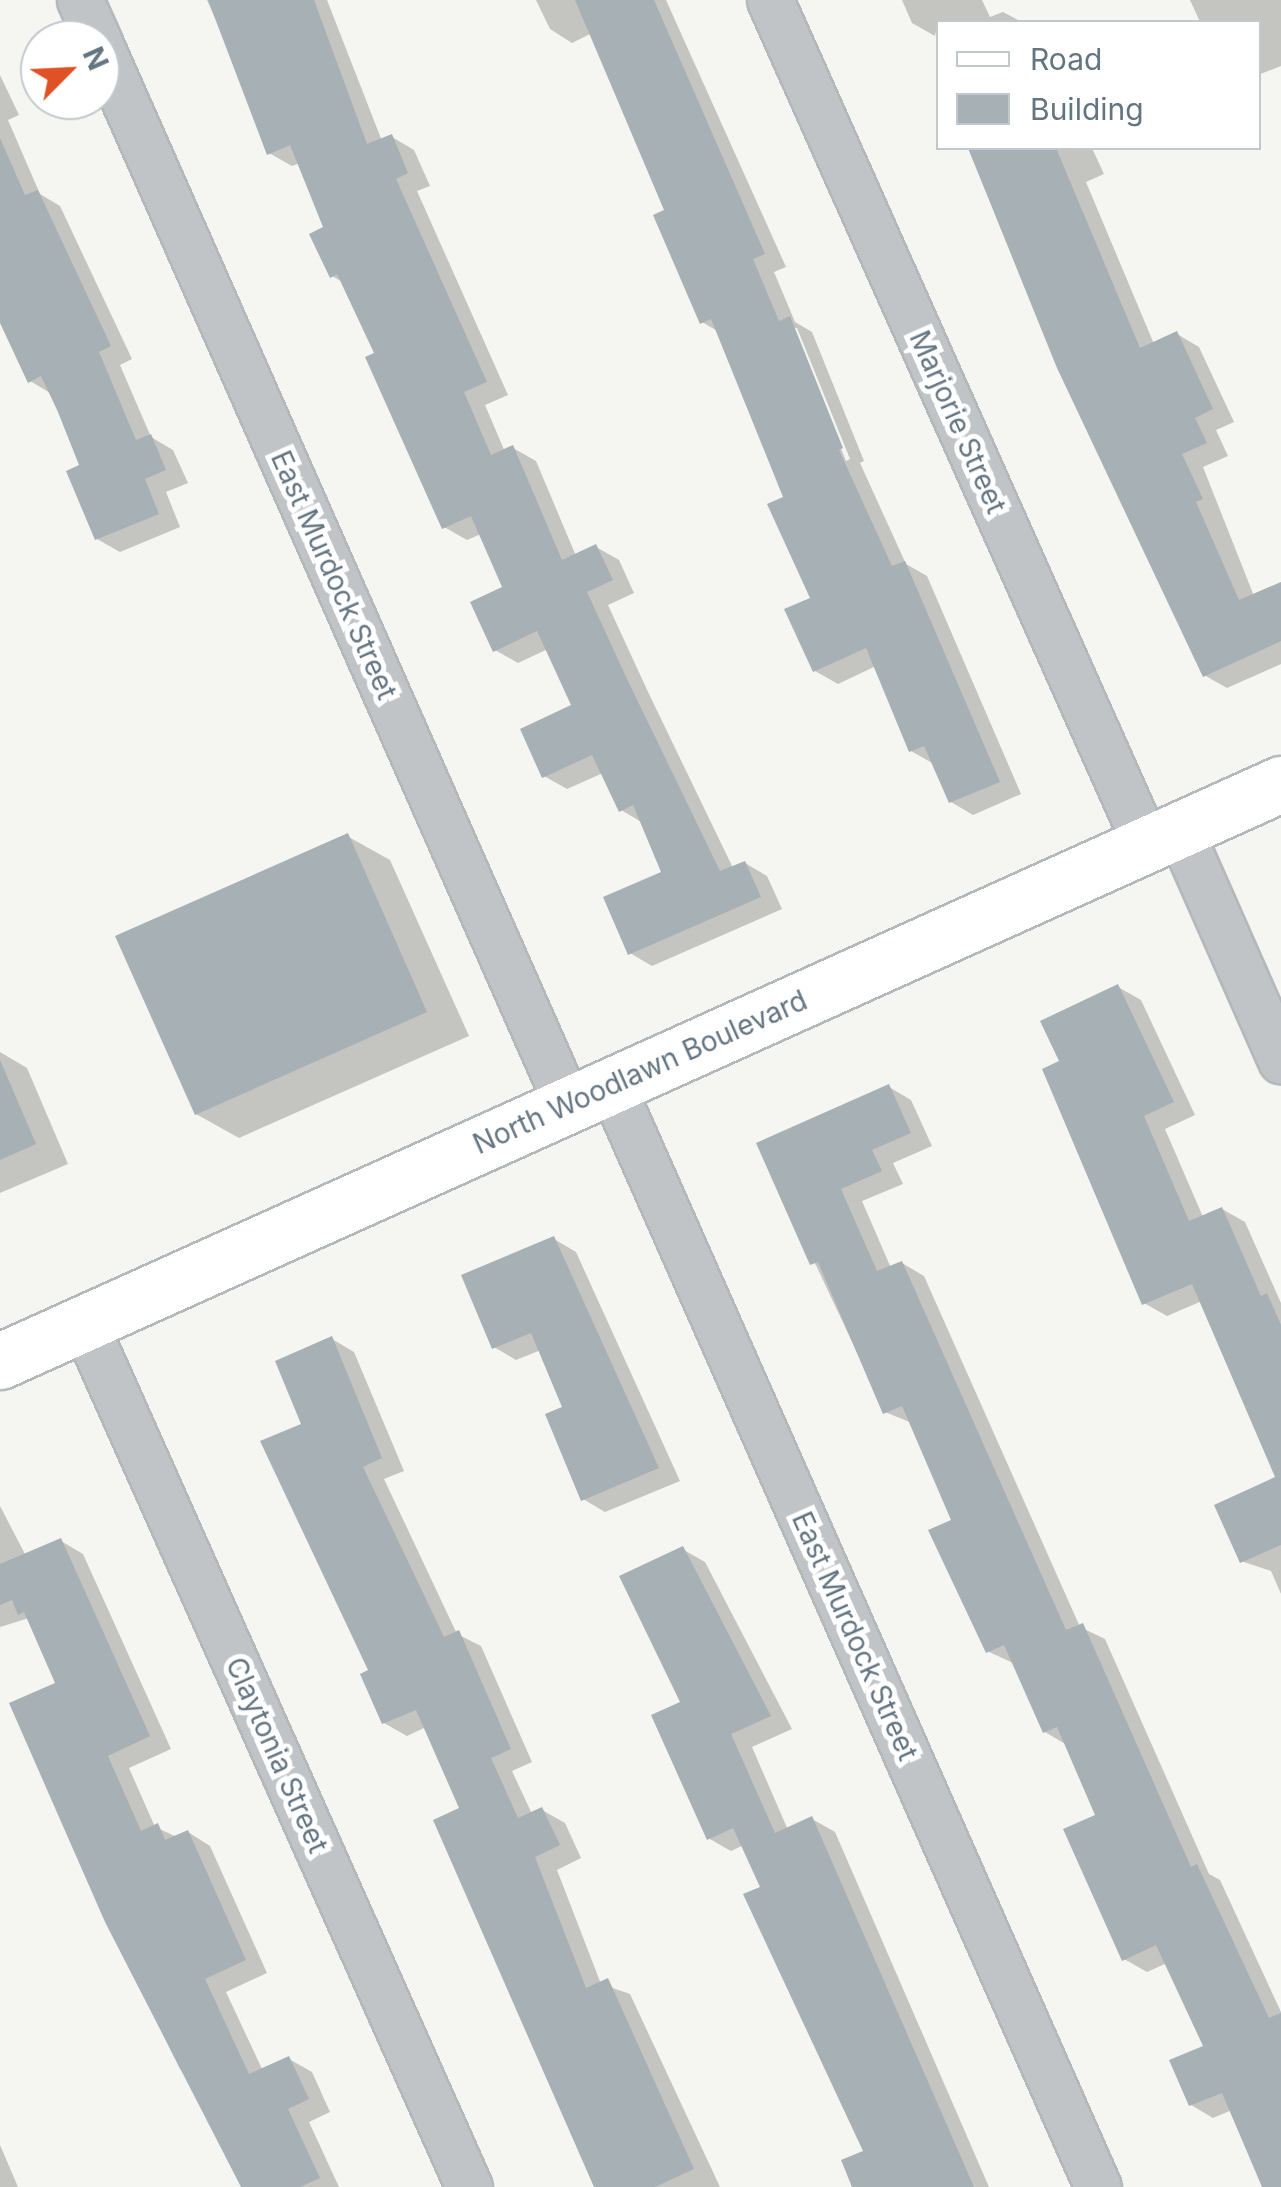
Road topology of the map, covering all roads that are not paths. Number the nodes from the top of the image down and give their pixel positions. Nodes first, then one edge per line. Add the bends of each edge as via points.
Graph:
1 (770, 0) edge
2 (120, 87) edge
3 (1281, 784) edge
4 (1163, 837) junction
5 (1281, 1060) edge
6 (589, 1095) junction
7 (84, 1323) junction
8 (0, 1361) edge
9 (469, 2187) edge
10 (1098, 2187) edge

1 - 4 street, Marjorie Street
2 - 6 street, East Murdock Street
3 - 4 main road, North Woodlawn Boulevard
4 - 5 street, Marjorie Street
4 - 6 main road, North Woodlawn Boulevard
6 - 7 main road, North Woodlawn Boulevard
6 - 10 street, East Murdock Street
7 - 8 main road, North Woodlawn Boulevard
7 - 9 street, Claytonia Street

